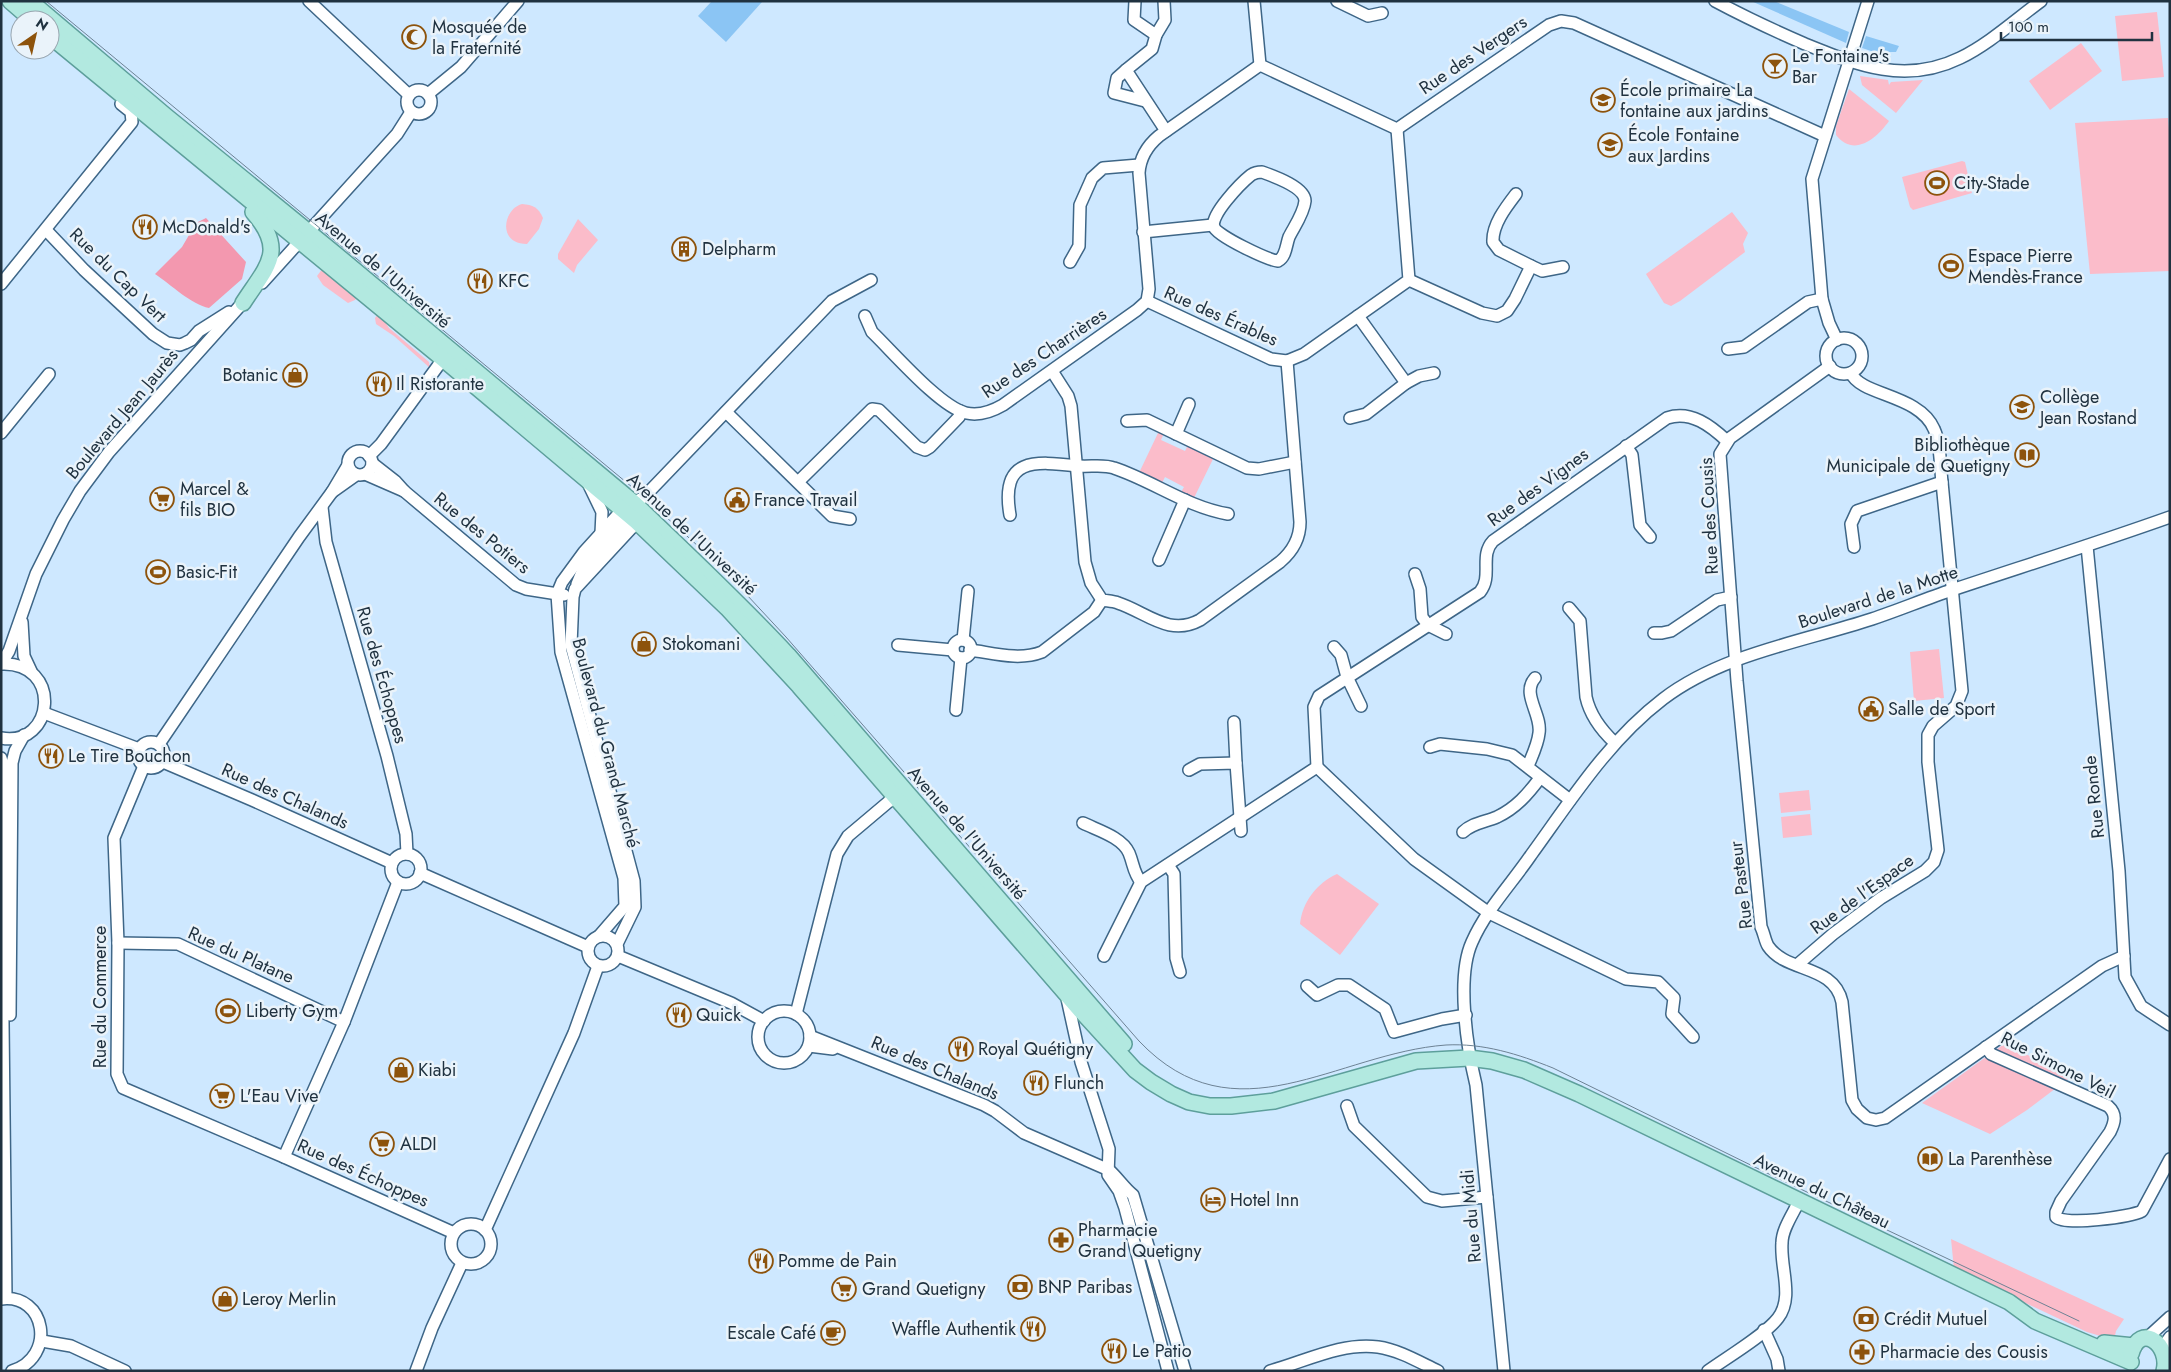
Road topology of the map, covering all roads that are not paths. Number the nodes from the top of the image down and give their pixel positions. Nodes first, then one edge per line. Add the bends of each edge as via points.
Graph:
1 (10, 1) edge
2 (30, 1) edge
3 (309, 1) edge
4 (518, 1) edge
5 (1135, 1) edge
6 (1164, 1) edge
7 (1254, 1) edge
8 (1337, 1) edge
9 (1716, 1) edge
10 (1868, 1) edge
11 (2042, 1) edge
12 (20, 10) edge
13 (1382, 13) dead end
14 (1156, 35) junction
15 (60, 44) edge
16 (75, 56) junction
17 (1849, 62) junction
18 (1260, 65) junction
19 (1126, 70) junction
20 (428, 94) junction
21 (409, 95) junction
22 (1145, 101) junction
23 (411, 112) junction
24 (1397, 129) junction
25 (1166, 131) junction
26 (1825, 136) junction
27 (1139, 165) junction
28 (221, 178) junction
29 (1516, 194) dead end
30 (1213, 225) junction
31 (46, 230) junction
32 (1144, 232) junction
33 (304, 237) junction
34 (1070, 262) dead end
35 (1531, 266) junction
36 (1563, 267) dead end
37 (871, 280) dead end
38 (1409, 280) junction
39 (1, 284) edge
40 (1822, 299) junction
41 (1146, 301) junction
42 (243, 303) junction
43 (865, 316) dead end
44 (1358, 316) junction
45 (1837, 340) junction
46 (1728, 349) dead end
47 (442, 359) junction
48 (1287, 361) junction
49 (1830, 366) junction
50 (1052, 371) junction
51 (1434, 373) dead end
52 (1851, 373) junction
53 (49, 374) dead end
54 (1406, 383) junction
55 (1189, 404) dead end
56 (726, 412) junction
57 (960, 412) junction
58 (1350, 418) dead end
59 (1127, 421) dead end
60 (1, 433) edge
61 (1176, 434) junction
62 (1727, 441) junction
63 (1626, 446) junction
64 (370, 460) junction
65 (1295, 462) junction
66 (348, 465) junction
67 (1076, 466) junction
68 (360, 475) junction
69 (587, 479) junction
70 (798, 482) junction
71 (1942, 482) junction
72 (332, 492) junction
73 (404, 492) junction
74 (1185, 500) junction
75 (322, 507) junction
76 (632, 508) junction
77 (1228, 514) dead end
78 (1010, 515) dead end
79 (2170, 517) edge
80 (850, 519) dead end
81 (601, 533) junction
82 (1650, 537) dead end
83 (2088, 546) junction
84 (1854, 547) dead end
85 (1159, 560) dead end
86 (1415, 574) dead end
87 (1952, 590) junction
88 (968, 591) dead end
89 (574, 593) junction
90 (557, 594) junction
91 (1731, 597) junction
92 (1102, 600) junction
93 (1569, 608) dead end
94 (22, 615) junction
95 (1428, 625) junction
96 (1654, 633) dead end
97 (1446, 634) dead end
98 (898, 645) dead end
99 (1334, 647) dead end
100 (961, 653) junction
101 (1737, 660) junction
102 (1, 664) edge
103 (31, 671) junction
104 (1347, 677) junction
105 (1535, 678) dead end
106 (1362, 706) dead end
107 (956, 710) dead end
108 (44, 713) junction
109 (1234, 722) dead end
110 (24, 735) junction
111 (1, 738) edge
112 (1615, 743) junction
113 (159, 744) junction
114 (1430, 747) dead end
115 (139, 749) junction
116 (1, 758) edge
117 (163, 762) junction
118 (1236, 762) junction
119 (144, 766) junction
120 (1528, 766) junction
121 (1317, 767) junction
122 (1189, 770) dead end
123 (1540, 778) junction
124 (900, 792) junction
125 (1570, 800) junction
126 (1239, 817) junction
127 (1083, 823) dead end
128 (1241, 832) dead end
129 (1463, 832) dead end
130 (407, 854) junction
131 (392, 863) junction
132 (1168, 865) junction
133 (420, 873) junction
134 (398, 882) junction
135 (1141, 882) junction
136 (1489, 913) junction
137 (599, 936) junction
138 (118, 943) junction
139 (588, 948) junction
140 (618, 950) junction
141 (1104, 956) dead end
142 (2124, 956) junction
143 (1798, 965) junction
144 (598, 966) junction
145 (1180, 972) dead end
146 (1306, 986) dead end
147 (1065, 993) junction
148 (796, 1014) junction
149 (1466, 1015) junction
150 (764, 1020) junction
151 (344, 1022) junction
152 (2170, 1025) edge
153 (810, 1037) junction
154 (1693, 1037) dead end
155 (1986, 1047) junction
156 (1469, 1058) junction
157 (4, 1061) junction
158 (926, 1082) junction
159 (1231, 1106) junction
160 (1347, 1106) dead end
161 (284, 1157) junction
162 (2170, 1159) edge
163 (1108, 1173) junction
164 (1124, 1195) junction
165 (1487, 1197) junction
166 (1799, 1201) junction
167 (485, 1230) junction
168 (454, 1233) junction
169 (462, 1263) junction
170 (4, 1298) edge
171 (2016, 1305) junction
172 (2170, 1317) edge
173 (1764, 1330) junction
174 (2147, 1338) junction
175 (42, 1341) junction
176 (2134, 1346) junction
177 (2168, 1355) edge
178 (2134, 1368) edge
179 (18, 1370) edge
180 (125, 1371) edge
181 (416, 1371) edge
182 (1161, 1371) edge
183 (1168, 1371) edge
184 (1180, 1371) edge
185 (1185, 1371) edge
186 (1270, 1371) edge
187 (1438, 1371) edge
188 (1504, 1371) edge
189 (1708, 1371) edge
190 (1779, 1371) edge

1 - 12 main road
2 - 33 main road, Avenue de l'Université
3 - 21 street
4 - 20 street via 461,67
5 - 14 street via 1134,20
6 - 14 street via 1165,20
7 - 18 street
8 - 13 street via 1368,16
9 - 17 street via 1758,24
10 - 17 street
11 - 17 street via 1984,43 1943,64 1900,71
14 - 19 street via 1148,53
15 - 16 main road, Avenue de l'Université
16 - 28 main road, Avenue de l'Université
16 - 31 street, Rue du Cap Vert via 90,77 131,112 132,122
17 - 26 street
18 - 24 street
18 - 25 street
19 - 22 street
19 - 22 street via 1117,78 1114,93
20 - 21 street via 418,90
20 - 23 street via 431,101 426,112
21 - 23 street via 407,106
22 - 25 street
23 - 33 street, Boulevard Jean Jaurès via 397,134
24 - 26 street, Rue des Vergers via 1511,50 1549,25 1561,21 1574,23
24 - 38 street
25 - 27 street via 1148,146
26 - 40 street via 1812,184
27 - 32 street
27 - 34 street via 1102,168 1092,178 1084,191 1078,213 1079,246
28 - 33 main road, Avenue de l'Université
28 - 42 main road via 267,228 271,241 270,261
29 - 35 street via 1503,211 1493,242 1499,250
30 - 30 street via 1219,210 1253,174 1262,172 1294,187 1304,196 1304,206 1283,257 1278,261 1224,237 1214,230
30 - 32 street
31 - 39 street, Rue du Cap Vert
31 - 42 street, Rue du Cap Vert via 84,270 166,343 180,345 191,340
32 - 41 street via 1149,290
33 - 42 street, Boulevard Jean Jaurès
33 - 47 main road, Avenue de l'Université
33 - 76 main road, Avenue de l'Université
35 - 36 street via 1542,271
35 - 38 street via 1516,299 1497,316 1482,313
37 - 56 street via 832,301
38 - 44 street, Rue des Érables
40 - 45 street
40 - 46 street via 1808,302 1744,347
41 - 48 street, Rue des Érables via 1271,359
41 - 50 street, Rue des Charrières
42 - 94 street, Boulevard Jean Jaurès via 109,452 80,491 36,574
43 - 57 street via 872,332 934,393
44 - 48 street, Rue des Érables via 1304,354
44 - 54 street
45 - 49 street via 1828,350
45 - 52 street via 1852,340 1861,348 1862,360
47 - 64 street
47 - 69 main road, Avenue de l'Université
48 - 65 street
49 - 52 street via 1838,373
49 - 62 street, Rue des Cousis
50 - 57 street, Rue des Charrières via 994,410 976,414
50 - 67 street via 1070,400
51 - 54 street
52 - 71 street via 1858,383 1924,413 1936,431
53 - 60 street
54 - 58 street via 1366,414
55 - 61 street
56 - 70 street
56 - 76 street
57 - 70 street via 959,417 925,450 917,447 879,410 872,410
59 - 61 street via 1147,420
61 - 65 street via 1247,468
62 - 63 street, Rue des Vignes via 1701,420 1677,415 1661,421
62 - 91 street, Rue des Cousis via 1719,460
63 - 82 street via 1632,455 1640,525
63 - 95 street, Rue des Vignes via 1493,541 1486,553 1487,578 1482,589
64 - 66 street via 363,452 356,452
64 - 68 street via 370,470
64 - 73 street, Rue des Potiers
65 - 92 street via 1300,530 1292,550 1200,620 1188,625 1166,625 1117,603
66 - 68 street via 350,471
66 - 72 street
67 - 74 street via 1113,467
67 - 78 street via 1061,464 1019,468 1013,474 1007,498
67 - 92 street via 1085,562 1091,583
68 - 72 street
68 - 73 street, Rue des Potiers
69 - 76 main road, Avenue de l'Université
69 - 81 street via 600,508
70 - 80 street via 832,516
71 - 84 street via 1857,511 1851,524
71 - 87 street
72 - 75 street
73 - 90 street, Rue des Potiers via 516,585
74 - 77 street via 1206,510
74 - 85 street
75 - 113 street via 298,537
75 - 130 street, Rue des Échoppes via 326,542 387,756 406,834
76 - 81 street
76 - 89 street, Boulevard du Grand Marché via 584,567
76 - 124 main road, Avenue de l'Université via 744,608
79 - 83 street, Boulevard de la Motte
81 - 90 street via 570,571
83 - 87 street, Boulevard de la Motte
83 - 142 street, Rue Ronde via 2120,871
86 - 95 street via 1420,589 1421,613
87 - 101 street, Boulevard de la Motte via 1873,619
87 - 143 street, Rue de l'Espace via 1962,691 1956,706 1933,726 1927,749 1937,856 1925,871 1882,898
88 - 100 street via 963,640 968,644
89 - 90 street, Rue des Potiers
89 - 140 street, Boulevard du Grand Marché via 571,645 634,881 635,906
90 - 137 street, Boulevard du Grand Marché via 561,652 624,878 625,906
91 - 96 street, Rue des Cousis via 1717,600 1671,631
91 - 101 street, Rue des Cousis
92 - 100 street via 1094,612 1042,652 1023,657
93 - 112 street via 1580,621 1587,703 1596,721
94 - 102 street, Boulevard Jean Jaurès
94 - 103 street via 24,656
95 - 97 street
95 - 104 street, Rue des Vignes
98 - 100 street
99 - 104 street via 1341,655
100 - 107 street
101 - 112 street, Boulevard de la Motte via 1692,680 1664,698
101 - 143 street, Rue Pasteur via 1761,927 1768,946 1781,958
102 - 103 street
103 - 108 street via 44,690
104 - 106 street
104 - 121 street, Rue des Vignes via 1319,696 1314,704
105 - 120 street via 1529,687 1539,721 1539,733
108 - 110 street via 36,726
108 - 115 street
109 - 118 street
110 - 111 street
110 - 157 street via 14,751 12,764 12,980 9,1040
112 - 125 street, Boulevard de la Motte
113 - 115 street via 148,742
113 - 117 street via 164,750
114 - 120 street via 1440,744 1502,752
115 - 119 street via 139,761
116 - 157 street via 4,768
117 - 119 street via 152,768
117 - 131 street, Rue des Chalands
118 - 122 street via 1200,764
118 - 126 street
119 - 138 street, Rue du Commerce via 114,838
120 - 123 street
121 - 126 street
121 - 136 street via 1414,859
123 - 125 street
123 - 129 street via 1515,806 1492,819 1469,826
124 - 147 main road, Avenue de l'Université
124 - 148 street via 848,836 837,854
124 - 159 main road, Avenue de l'Université via 1139,1060 1162,1080 1187,1094
125 - 136 street, Boulevard de la Motte
126 - 128 street
126 - 132 street
127 - 135 street via 1124,845
130 - 131 street via 398,856
130 - 133 street via 419,860
131 - 134 street via 392,874
132 - 135 street
132 - 145 street via 1174,874 1176,958
133 - 134 street via 411,883
133 - 139 street
134 - 151 street, Rue des Échoppes
135 - 141 street
136 - 149 street, Boulevard de la Motte via 1468,954 1464,990
136 - 154 street via 1626,979 1658,982 1674,998 1672,1014
137 - 139 street
137 - 140 street via 609,937
138 - 151 street, Rue du Platane via 178,944
138 - 161 street, Rue du Commerce via 117,1074 123,1088
139 - 144 street via 591,960
140 - 144 street via 610,965
140 - 150 street
142 - 152 street, Rue Ronde via 2125,977 2141,1006
142 - 155 street via 2102,966
143 - 155 street, Rue Pasteur via 1826,977 1839,993 1850,1094 1854,1105 1867,1118 1885,1118
144 - 167 street via 574,1033
146 - 149 street via 1317,995 1338,984 1349,985 1386,1009 1394,1032 1442,1018
147 - 159 main road, Avenue de l'Université via 1135,1070 1151,1082 1189,1102
147 - 163 street via 1081,1062 1109,1149
148 - 150 street via 779,1012
148 - 153 street via 802,1018
149 - 156 street, Boulevard de la Motte
150 - 153 street via 758,1035 759,1044 773,1061 788,1064 796,1061 803,1056
151 - 161 street, Rue des Échoppes
153 - 158 street via 914,1072
153 - 158 street via 922,1084
155 - 162 street, Rue Simone Veil via 1991,1054 2108,1106 2114,1113 2114,1124 2061,1200 2056,1212 2059,1220 2072,1222 2137,1214 2142,1211
156 - 159 main road, Avenue du Château via 1416,1061 1274,1100
156 - 165 street, Rue du Midi via 1476,1085
156 - 166 main road, Avenue du Château via 1492,1061 1545,1077
157 - 170 street
158 - 163 street, Rue des Chalands via 984,1105 1024,1133 1097,1164
160 - 165 street via 1354,1126 1427,1197 1442,1201
161 - 168 street, Rue des Échoppes
163 - 164 street, Rue des Chalands via 1118,1178
164 - 182 street via 1119,1212
164 - 183 street
164 - 184 street
164 - 185 street via 1133,1195
165 - 188 street, Rue du Midi
166 - 171 main road, Avenue du Château
166 - 173 street via 1782,1243 1785,1302 1779,1317
167 - 168 street via 465,1225
167 - 169 street via 491,1241 489,1254 474,1265
168 - 169 street via 450,1246 456,1259
169 - 181 street
170 - 175 street via 29,1307 37,1317
171 - 176 main road via 2095,1340 2116,1346
171 - 178 main road, Avenue du Château via 2035,1321
172 - 174 street
173 - 189 street
173 - 190 street
174 - 176 main road
174 - 177 main road via 2158,1339
175 - 179 street via 31,1361
175 - 180 street via 70,1346
176 - 178 main road via 2131,1352
186 - 187 street via 1343,1348 1376,1347 1399,1353

